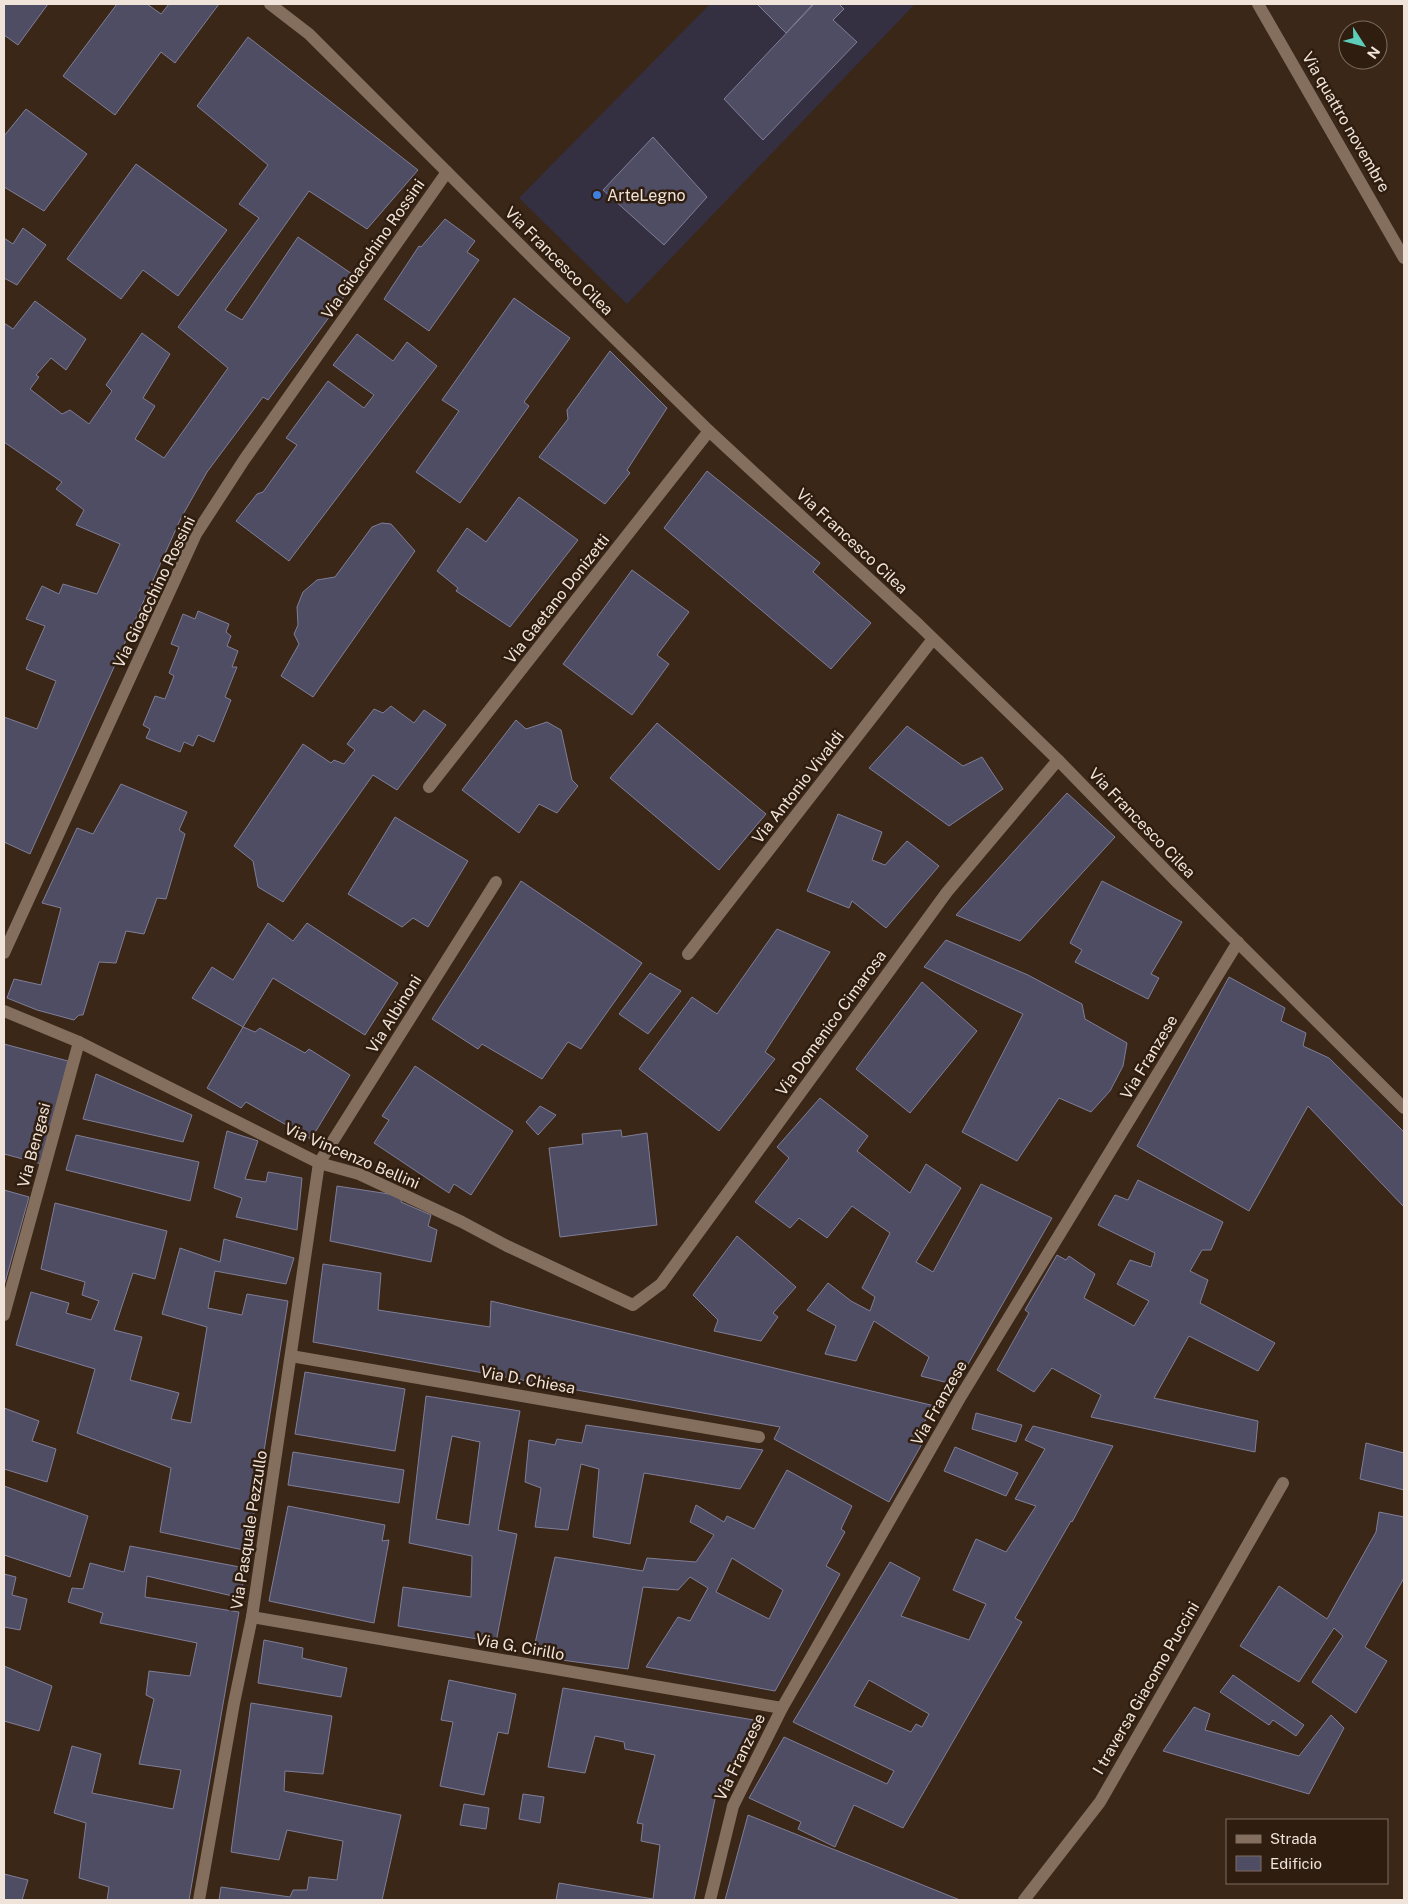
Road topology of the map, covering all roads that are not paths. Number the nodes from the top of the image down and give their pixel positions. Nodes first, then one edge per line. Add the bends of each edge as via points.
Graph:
1 (270, 4) edge
2 (1258, 4) edge
3 (447, 172) junction
4 (1404, 258) edge
5 (709, 431) junction
6 (933, 639) junction
7 (1058, 760) junction
8 (429, 787) dead end
9 (496, 882) dead end
10 (1238, 942) junction
11 (4, 952) edge
12 (688, 954) dead end
13 (4, 1011) edge
14 (79, 1042) junction
15 (1404, 1108) edge
16 (319, 1163) junction
17 (633, 1306) joint
18 (4, 1315) edge
19 (291, 1356) junction
20 (759, 1437) dead end
21 (1283, 1483) dead end
22 (252, 1617) junction
23 (782, 1708) junction
24 (199, 1900) edge
25 (710, 1900) edge
26 (1024, 1900) edge

1 - 3 street, Via Francesco Cilea via 309,34
2 - 4 street, Via quattro novembre
3 - 5 street, Via Francesco Cilea
3 - 11 street, Via Gioacchino Rossini via 244,460 196,534
5 - 6 street, Via Francesco Cilea
5 - 8 street, Via Gaetano Donizetti
6 - 7 street, Via Francesco Cilea
6 - 12 street, Via Antonio Vivaldi
7 - 10 street, Via Francesco Cilea
7 - 17 street, Via Domenico Cimarosa via 947,892 661,1284
9 - 16 street, Via Albinoni
10 - 15 street, Via Francesco Cilea
10 - 23 street, Via Franzese via 962,1396
13 - 14 street, Via Vincenzo Bellini
14 - 16 street, Via Vincenzo Bellini
14 - 18 street, Via Bengasi
16 - 17 street, Via Vincenzo Bellini via 359,1174
16 - 19 street, Via Pasquale Pezzullo
19 - 20 street, Via D. Chiesa
19 - 22 street, Via Pasquale Pezzullo
21 - 26 street, I traversa Giacomo Puccini via 1100,1802
22 - 23 street, Via G. Cirillo
22 - 24 street, Via Pasquale Pezzullo
23 - 25 street, Via Franzese via 733,1806

